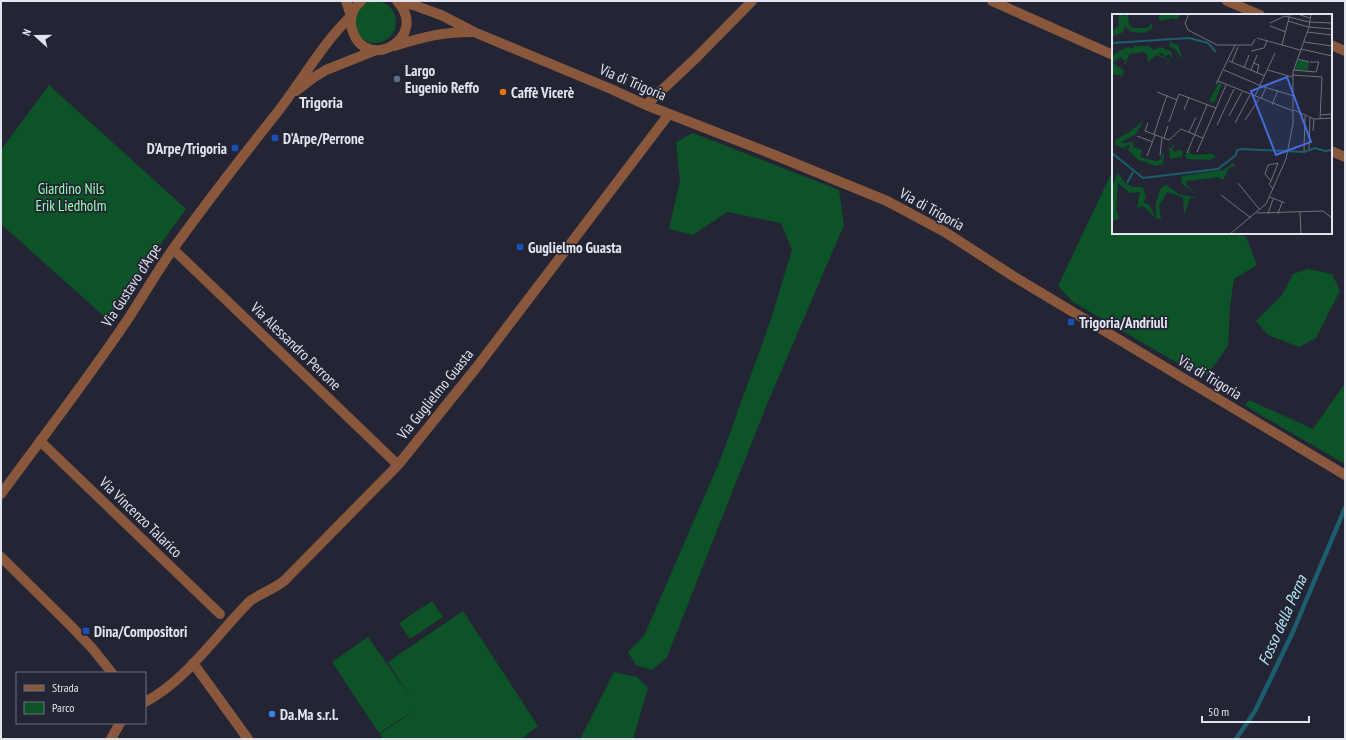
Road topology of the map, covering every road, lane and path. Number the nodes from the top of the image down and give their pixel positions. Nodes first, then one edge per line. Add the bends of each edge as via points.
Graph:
1 (346, 1) edge
2 (360, 1) edge
3 (397, 1) edge
4 (752, 1) edge
5 (992, 1) edge
6 (1227, 1) edge
7 (1258, 14) edge
8 (351, 16) junction
9 (474, 32) junction
10 (1332, 45) edge
11 (393, 46) junction
12 (376, 50) junction
13 (1345, 51) edge
14 (1112, 55) edge
15 (290, 96) junction
16 (646, 105) junction
17 (668, 114) junction
18 (1332, 151) edge
19 (1345, 157) edge
20 (173, 249) junction
21 (40, 441) junction
22 (398, 465) junction
23 (1343, 474) edge
24 (1, 494) edge
25 (1, 557) edge
26 (220, 614) dead end
27 (193, 663) junction
28 (111, 672) edge
29 (146, 701) edge
30 (119, 724) edge
31 (111, 739) edge
32 (248, 739) edge

1 - 8 street
2 - 8 street
3 - 9 street, Via di Trigoria via 426,9
3 - 11 street via 406,16 406,25 400,40
4 - 16 street
5 - 14 street
6 - 7 street
8 - 12 street via 353,35 359,43
8 - 15 street, Via Gustavo d'Arpe via 329,39
9 - 11 street, Via di Trigoria via 445,33
9 - 16 street, Via di Trigoria
10 - 13 street
11 - 12 street via 385,50
12 - 15 street, Via Gustavo d'Arpe via 326,70
15 - 20 street, Via Gustavo d'Arpe
16 - 17 street, Via di Trigoria
17 - 22 street, Via Guglielmo Guasta via 476,368
17 - 23 street, Via di Trigoria via 870,194 920,218
18 - 19 street
20 - 21 street, Via Gustavo d'Arpe via 127,321
20 - 22 street, Via Alessandro Perrone
21 - 24 street, Via Gustavo d'Arpe
21 - 26 street, Via Vincenzo Talarico
22 - 27 street, Via Guglielmo Guasta via 284,581 250,601
25 - 28 street via 70,625
27 - 29 street, Via Guglielmo Guasta via 163,691
27 - 32 street
30 - 31 street

